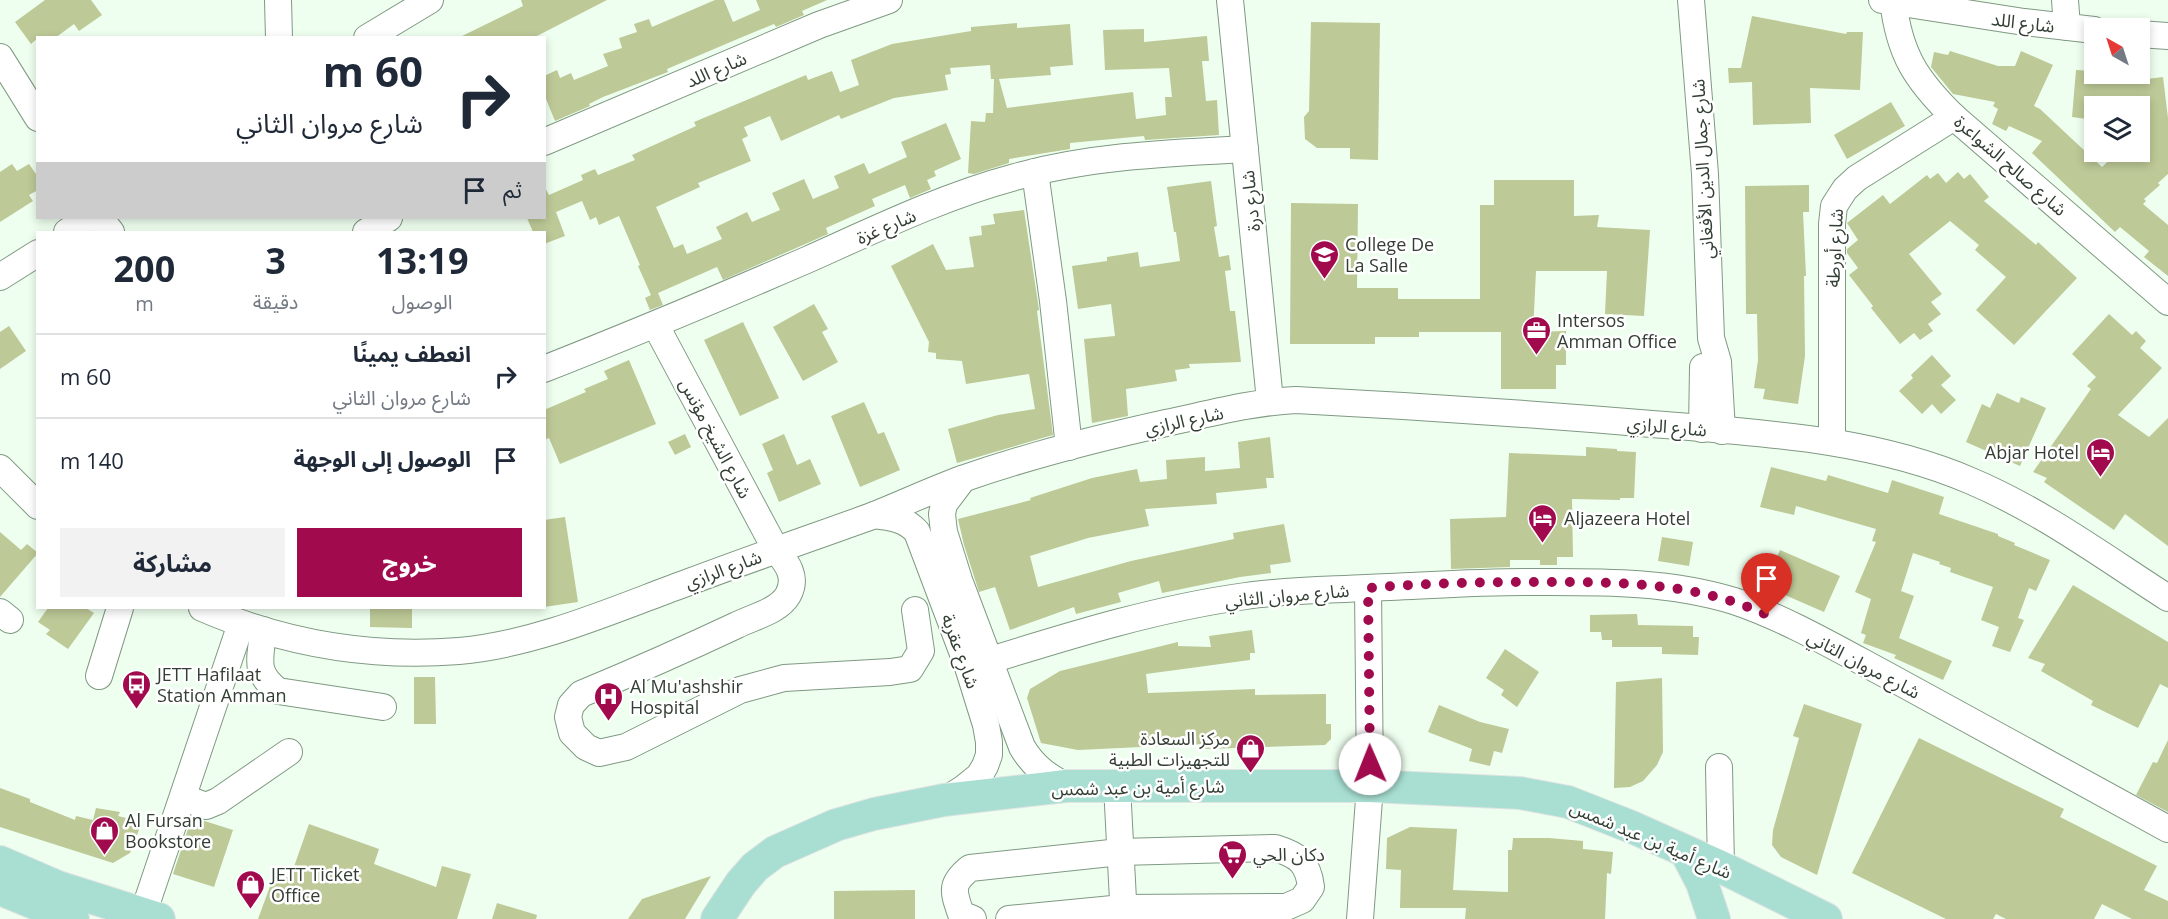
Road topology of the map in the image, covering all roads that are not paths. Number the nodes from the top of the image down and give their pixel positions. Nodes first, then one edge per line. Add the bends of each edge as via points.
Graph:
1 (278, 0) edge
2 (429, 0) edge
3 (889, 0) edge
4 (1230, 0) edge
5 (1692, 0) edge
6 (2065, 0) edge
7 (1889, 1) edge
8 (2067, 27) junction
9 (2084, 29) edge
10 (2150, 35) edge
11 (279, 36) edge
12 (371, 36) edge
13 (2168, 36) edge
14 (0, 57) edge
15 (36, 115) edge
16 (1954, 117) junction
17 (546, 141) edge
18 (1245, 149) junction
19 (1035, 172) junction
20 (87, 219) edge
21 (101, 219) edge
22 (69, 231) edge
23 (110, 231) edge
24 (36, 254) edge
25 (0, 277) edge
26 (2168, 302) edge
27 (656, 326) junction
28 (546, 368) edge
29 (1270, 401) junction
30 (1712, 430) junction
31 (1832, 442) junction
32 (1069, 447) junction
33 (0, 468) edge
34 (963, 479) junction
35 (36, 504) edge
36 (874, 515) junction
37 (776, 550) junction
38 (1368, 588) junction
39 (2168, 598) edge
40 (120, 609) edge
41 (205, 609) edge
42 (915, 610) dead end
43 (252, 627) junction
44 (978, 664) junction
45 (99, 676) dead end
46 (383, 707) dead end
47 (289, 752) dead end
48 (1719, 767) dead end
49 (1066, 786) junction
50 (1117, 786) junction
51 (1370, 786) junction
52 (184, 798) junction
53 (944, 800) junction
54 (2168, 829) edge
55 (1120, 852) junction
56 (1686, 852) junction
57 (0, 862) edge
58 (1721, 867) junction
59 (0, 889) edge
60 (1124, 914) edge
61 (1799, 915) edge
62 (62, 917) edge
63 (151, 917) edge
64 (717, 919) edge
65 (973, 919) edge
66 (1009, 919) edge
67 (1359, 919) edge
68 (1714, 919) edge

1 - 11 street
2 - 12 street
3 - 17 street, شارع اللد via 819,25
4 - 18 street, شارع درة
5 - 30 street, شارع جمال الدين الأفغاني via 1705,174 1711,338 1718,362
6 - 8 street
7 - 8 street, شارع اللد
7 - 16 street, شارع صالح الشواعرة via 1911,65 1930,93
8 - 9 street, شارع اللد
10 - 13 street
14 - 15 street
16 - 26 street, شارع صالح الشواعرة
16 - 31 street, شارع أورطة via 1857,178 1834,206
18 - 19 street, شارع غزة via 1088,161
18 - 29 street, شارع درة
19 - 27 street, شارع غزة via 927,209
19 - 32 street
20 - 22 street
21 - 23 street
24 - 25 street
27 - 28 street, شارع غزة
27 - 37 street, شارع الشيخ مؤنس
29 - 30 street, شارع الرازي via 1494,411
29 - 32 street, شارع الرازي
30 - 31 street, شارع الرازي
31 - 39 street, شارع الرازي via 1895,455 1972,481 2039,515
32 - 34 street, شارع الرازي
33 - 35 street
34 - 36 street, شارع الرازي
34 - 44 street, شارع عقربة via 944,504 942,514
36 - 37 street, شارع الرازي
36 - 44 street, شارع عقربة via 895,518 917,532
37 - 42 street, شارع الشيخ مؤنس via 792,574 787,598 681,652 581,694 571,705 568,717 573,733 586,747 599,753 626,747 740,690 784,678 910,669 921,651
37 - 43 street, شارع الرازي via 617,609 491,647 434,652 355,649
38 - 44 street, شارع مروان الثاني via 1268,593 1217,601 1146,615
38 - 51 street
38 - 54 street, شارع مروان الثاني via 1465,582 1641,583 1734,602 1847,654
40 - 45 street
41 - 43 street, شارع الرازي
43 - 46 street via 265,681 278,691
43 - 52 street
44 - 49 street, شارع عقربة via 1028,757 1046,775
44 - 53 street, شارع عقربة via 989,755 979,776
47 - 52 street via 218,801 206,806
48 - 58 street
49 - 50 main road, شارع أمية بن عبد شمس
49 - 53 main road, شارع أمية بن عبد شمس
50 - 51 main road, شارع أمية بن عبد شمس
50 - 55 street
51 - 56 main road, شارع أمية بن عبد شمس via 1520,793 1568,802
51 - 67 street
52 - 63 street
53 - 64 main road, شارع أمية بن عبد شمس via 836,825 775,852 741,883
55 - 60 street
55 - 60 street via 1275,849 1293,854 1302,862 1311,886 1302,900 1286,907
55 - 65 street via 970,868 958,877 954,892 962,914
56 - 58 main road, شارع أمية بن عبد شمس
56 - 68 main road
57 - 63 main road via 58,887
58 - 61 main road, شارع أمية بن عبد شمس
59 - 62 main road
60 - 66 street

